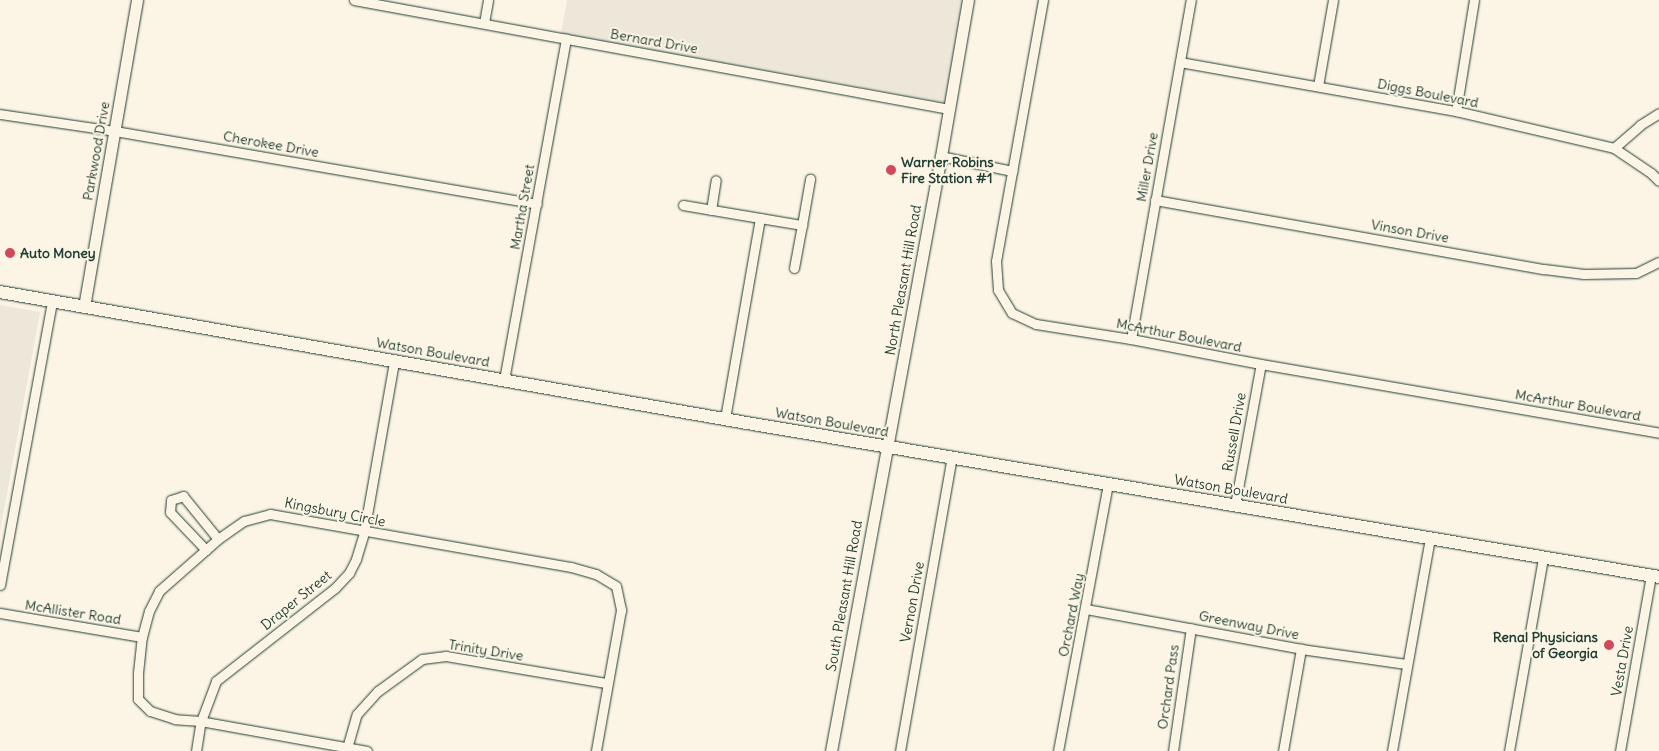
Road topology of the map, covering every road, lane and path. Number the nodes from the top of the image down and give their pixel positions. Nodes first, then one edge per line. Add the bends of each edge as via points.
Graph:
1 (137, 0) edge
2 (354, 0) edge
3 (488, 0) edge
4 (968, 0) edge
5 (1042, 0) edge
6 (1191, 0) edge
7 (1333, 0) edge
8 (1474, 0) edge
9 (484, 23) junction
10 (566, 39) junction
11 (1180, 62) junction
12 (1318, 86) junction
13 (949, 110) junction
14 (1456, 111) junction
15 (1659, 113) edge
16 (0, 114) edge
17 (115, 131) junction
18 (1614, 148) junction
19 (941, 156) junction
20 (1012, 172) junction
21 (716, 180) dead end
22 (810, 180) dead end
23 (1659, 181) edge
24 (1155, 200) junction
25 (537, 204) junction
26 (683, 205) dead end
27 (711, 210) junction
28 (760, 218) junction
29 (802, 225) junction
30 (1659, 262) edge
31 (794, 268) dead end
32 (0, 292) edge
33 (52, 301) junction
34 (84, 307) junction
35 (1130, 339) junction
36 (394, 361) junction
37 (1260, 364) junction
38 (504, 380) junction
39 (725, 418) junction
40 (1659, 433) edge
41 (887, 446) junction
42 (952, 458) junction
43 (1108, 483) junction
44 (1235, 505) junction
45 (364, 532) junction
46 (1430, 538) junction
47 (218, 539) junction
48 (206, 550) junction
49 (1544, 558) junction
50 (1655, 577) edge
51 (0, 586) edge
52 (1086, 609) junction
53 (0, 613) edge
54 (1191, 628) junction
55 (142, 637) junction
56 (1301, 649) junction
57 (1406, 664) junction
58 (606, 683) junction
59 (201, 721) junction
60 (347, 748) junction
61 (196, 751) edge
62 (367, 751) edge
63 (596, 751) edge
64 (831, 751) edge
65 (900, 751) edge
66 (1058, 751) edge
67 (1172, 751) edge
68 (1283, 751) edge
69 (1392, 751) edge
70 (1509, 751) edge
71 (1620, 751) edge

1 - 17 street, Parkwood Drive
2 - 9 street, Bernard Drive
3 - 9 street
4 - 13 street, North Pleasant Hill Road
5 - 20 street, McArthur Boulevard
6 - 11 street, Miller Drive
7 - 12 street
8 - 14 street
9 - 10 street, Bernard Drive
10 - 13 street, Bernard Drive
10 - 25 street, Martha Street
11 - 12 street, Diggs Boulevard
11 - 24 street, Miller Drive
12 - 14 street, Diggs Boulevard
13 - 19 street, North Pleasant Hill Road
14 - 18 street, Diggs Boulevard
15 - 18 street
16 - 17 street, Cherokee Drive
17 - 25 street, Cherokee Drive
17 - 34 street, Parkwood Drive
18 - 23 street, Diggs Boulevard
19 - 20 street
19 - 41 street, North Pleasant Hill Road
20 - 35 street, McArthur Boulevard via 996,261 998,290 1012,313 1036,324
21 - 27 street
22 - 29 street
24 - 30 street, Vinson Drive via 1584,274 1636,273
24 - 35 street, Miller Drive
25 - 38 street, Martha Street
26 - 27 street
27 - 28 street
28 - 29 street
28 - 39 street
29 - 31 street
32 - 33 main road, Watson Boulevard
33 - 34 main road, Watson Boulevard
33 - 51 street
34 - 36 main road, Watson Boulevard
35 - 37 street, McArthur Boulevard
36 - 38 main road, Watson Boulevard
36 - 45 street, Draper Street
37 - 40 street, McArthur Boulevard
37 - 44 street, Russell Drive
38 - 39 main road, Watson Boulevard
39 - 41 main road, Watson Boulevard
41 - 42 main road, Watson Boulevard
41 - 64 street, South Pleasant Hill Road
42 - 43 main road, Watson Boulevard
42 - 65 street, Vernon Drive
43 - 44 main road, Watson Boulevard
43 - 52 street, Orchard Way
44 - 46 main road, Watson Boulevard
45 - 47 street, Kingsbury Circle via 270,514 244,521
45 - 58 street, Kingsbury Circle via 572,567 596,574 616,586 621,610
45 - 59 street, Draper Street via 349,573 335,588 216,681
46 - 49 main road, Watson Boulevard
46 - 57 street
47 - 48 street, Kingsbury Circle
47 - 48 street via 183,496 171,500 170,512
48 - 55 street, Kingsbury Circle via 158,591
49 - 50 main road, Watson Boulevard
49 - 70 street
50 - 71 street, Vesta Drive
52 - 54 street, Greenway Drive
52 - 66 street, Orchard Way
53 - 55 street, McAllister Road
54 - 56 street, Greenway Drive
54 - 67 street, Orchard Pass
55 - 59 street, Kingsbury Circle via 138,699 150,711
56 - 57 street, Greenway Drive
56 - 68 street
57 - 69 street
58 - 60 street, Trinity Drive via 446,656 422,659 378,691 357,714
58 - 63 street, Kingsbury Circle
59 - 60 street, Kingsbury Circle
59 - 61 street, Draper Street
60 - 62 street, Kingsbury Circle

